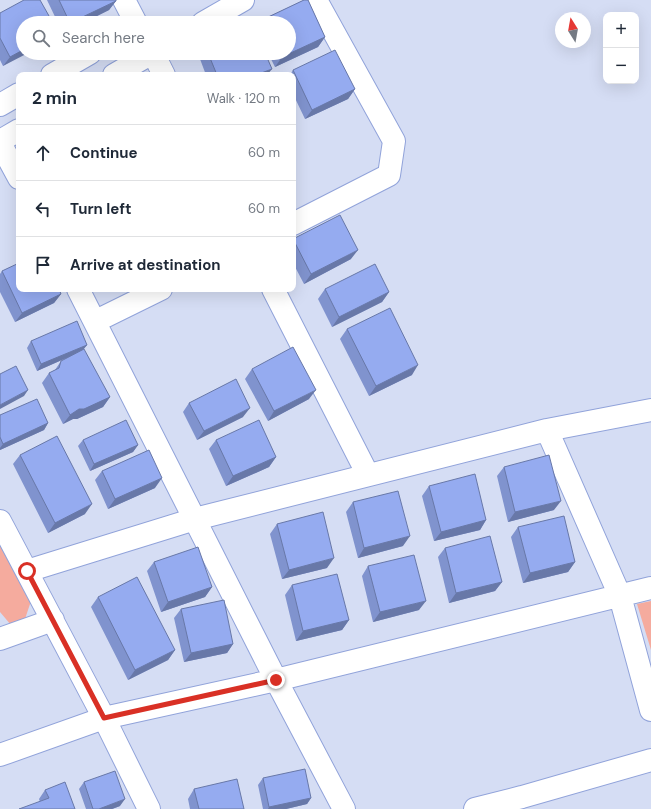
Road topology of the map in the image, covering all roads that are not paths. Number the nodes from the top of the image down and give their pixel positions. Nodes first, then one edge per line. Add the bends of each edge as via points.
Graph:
1 (124, 0) edge
2 (243, 0) edge
3 (316, 0) edge
4 (132, 16) edge
5 (215, 16) edge
6 (78, 60) edge
7 (140, 60) edge
8 (156, 60) edge
9 (57, 72) edge
10 (119, 72) edge
11 (162, 72) edge
12 (16, 96) edge
13 (0, 105) edge
14 (16, 132) edge
15 (0, 142) edge
16 (16, 172) edge
17 (296, 222) edge
18 (80, 292) edge
19 (155, 292) edge
20 (275, 292) edge
21 (96, 322) junction
22 (651, 410) edge
23 (547, 430) junction
24 (368, 475) junction
25 (195, 519) junction
26 (0, 521) edge
27 (27, 571) junction
28 (651, 588) edge
29 (620, 596) junction
30 (53, 620) junction
31 (0, 639) edge
32 (276, 680) junction
33 (651, 710) edge
34 (104, 718) junction
35 (0, 755) edge
36 (651, 760) edge
37 (526, 803) edge
38 (149, 809) edge
39 (344, 809) edge
40 (475, 809) edge

1 - 4 street
2 - 5 street
3 - 17 street via 394,141 389,176
6 - 9 street
7 - 10 street
8 - 11 street
12 - 13 street
14 - 15 street
15 - 16 street
18 - 21 street
19 - 21 street
20 - 24 street
21 - 25 street
22 - 23 street
23 - 24 street
23 - 29 street
24 - 25 street
25 - 27 street
25 - 32 street
26 - 27 street
27 - 30 street
28 - 29 street
29 - 32 street
29 - 33 street
30 - 31 street
30 - 34 street
32 - 34 street
32 - 39 street
34 - 35 street
34 - 38 street
36 - 37 street
37 - 40 street

